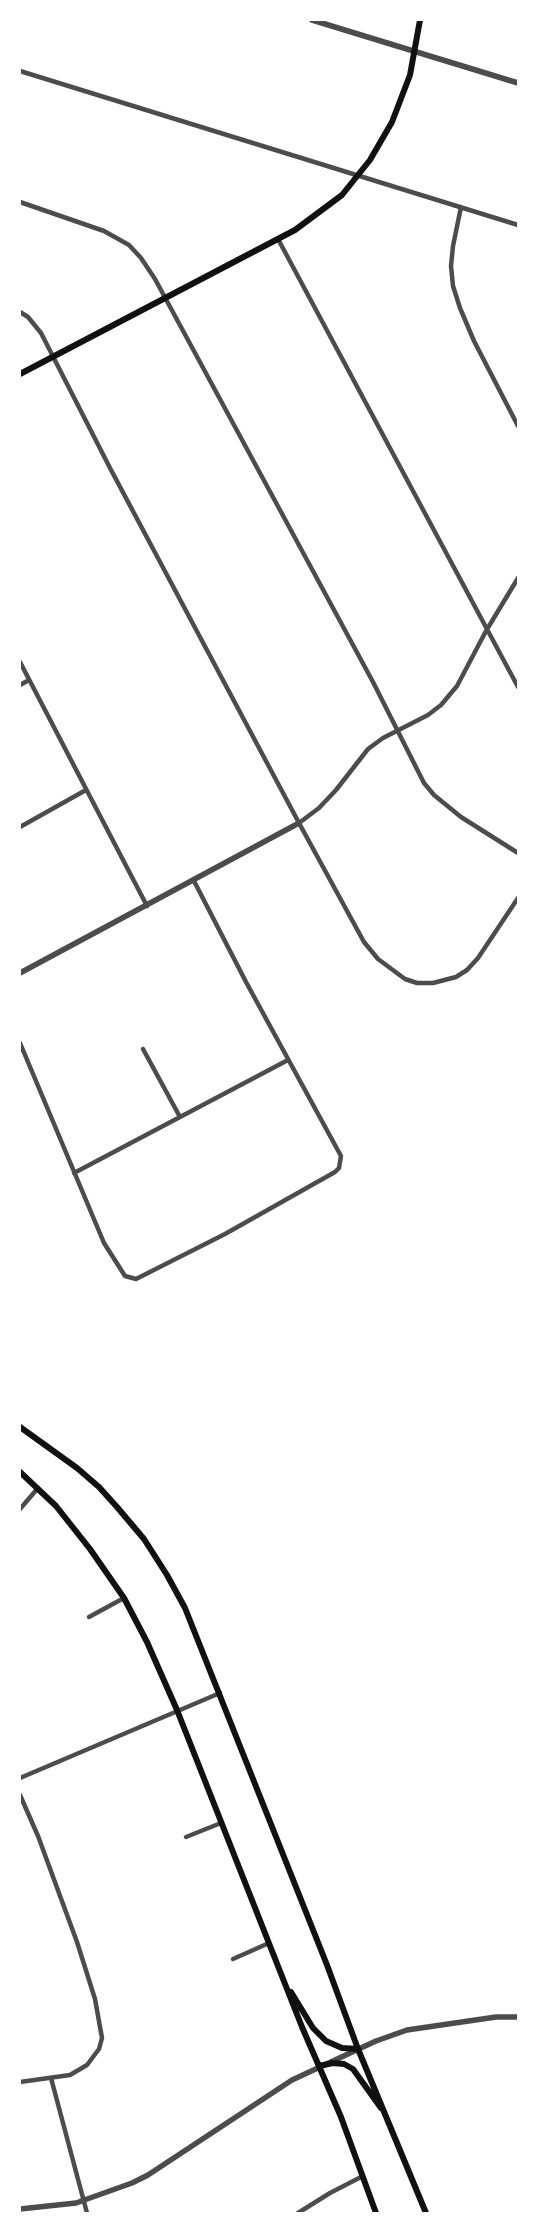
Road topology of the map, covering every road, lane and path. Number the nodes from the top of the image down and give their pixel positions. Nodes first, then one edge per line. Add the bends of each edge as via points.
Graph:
1 (312, 20) edge
2 (420, 20) edge
3 (415, 52) junction
4 (20, 72) edge
5 (518, 82) edge
6 (359, 176) junction
7 (20, 202) edge
8 (461, 207) junction
9 (518, 225) edge
10 (278, 239) junction
11 (165, 298) junction
12 (20, 312) edge
13 (53, 357) junction
14 (20, 374) edge
15 (518, 426) edge
16 (518, 578) edge
17 (486, 631) junction
18 (20, 662) edge
19 (29, 680) junction
20 (20, 685) edge
21 (518, 687) edge
22 (397, 731) junction
23 (86, 790) junction
24 (300, 823) junction
25 (20, 826) edge
26 (518, 853) edge
27 (194, 881) junction
28 (518, 898) edge
29 (147, 906) junction
30 (20, 973) edge
31 (20, 1043) edge
32 (143, 1049) dead end
33 (288, 1060) junction
34 (180, 1117) junction
35 (74, 1174) junction
36 (20, 1427) edge
37 (20, 1472) edge
38 (38, 1488) junction
39 (20, 1509) edge
40 (124, 1598) junction
41 (89, 1617) dead end
42 (220, 1693) junction
43 (177, 1710) junction
44 (20, 1778) edge
45 (20, 1795) edge
46 (221, 1823) junction
47 (186, 1837) dead end
48 (269, 1943) junction
49 (233, 1959) dead end
50 (284, 1980) junction
51 (518, 2017) edge
52 (358, 2049) junction
53 (319, 2066) junction
54 (51, 2078) junction
55 (20, 2082) edge
56 (386, 2115) junction
57 (363, 2176) junction
58 (84, 2201) junction
59 (20, 2209) edge
60 (87, 2213) edge
61 (298, 2213) edge
62 (376, 2213) edge
63 (426, 2213) edge

1 - 3 street
2 - 3 main road
3 - 5 street
3 - 6 main road via 392,122
4 - 6 street
6 - 8 street
6 - 10 main road via 342,194
7 - 11 street via 118,238 141,258
8 - 9 street
8 - 15 street via 453,246 453,286 474,340
10 - 11 main road
10 - 17 street
11 - 13 main road
11 - 22 street
12 - 13 street via 41,333
13 - 14 main road
13 - 24 street
16 - 17 street
17 - 21 street
17 - 22 street via 457,686 428,715
18 - 19 street
19 - 20 street
19 - 23 street
22 - 24 street via 368,749 336,790
22 - 26 street via 424,783 434,795 461,817
23 - 25 street
23 - 29 street
24 - 27 street
24 - 28 street via 364,942 378,959 405,979 433,983 456,977 467,970
27 - 29 street
27 - 33 street
29 - 30 street
31 - 35 street
32 - 34 street
33 - 34 street
33 - 35 street via 341,1159 339,1168 225,1234 136,1279 125,1276 104,1243
34 - 35 street
36 - 42 main road via 99,1487 144,1539 185,1608
37 - 38 main road
38 - 39 street
38 - 40 main road via 73,1526
40 - 41 street
40 - 43 main road
42 - 43 street
42 - 52 main road
43 - 44 street
43 - 46 main road
45 - 54 street via 77,1942 95,1999 102,2038 99,2049 87,2065 70,2074
46 - 47 street
46 - 48 main road
48 - 49 street
48 - 50 main road
50 - 52 main road via 313,2028 326,2041 342,2048
50 - 53 main road
51 - 52 street via 496,2017 407,2030
52 - 53 street
52 - 56 main road
53 - 56 main road via 333,2063 353,2069
53 - 57 main road
53 - 58 street via 256,2102 148,2175
54 - 55 street
54 - 58 street
56 - 63 main road
57 - 61 street
57 - 62 main road
58 - 59 street
58 - 60 street

